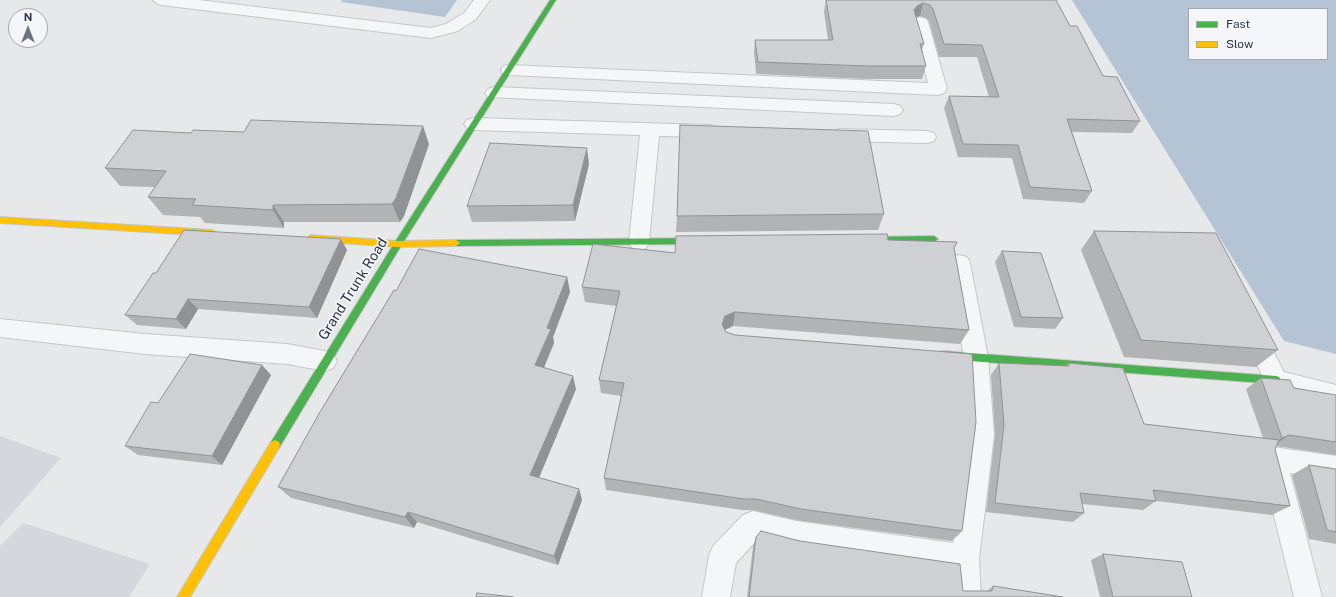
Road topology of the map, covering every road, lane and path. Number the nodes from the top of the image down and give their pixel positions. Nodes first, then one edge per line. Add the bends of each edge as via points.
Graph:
1 (162, 0) edge
2 (482, 0) edge
3 (553, 0) edge
4 (920, 22) dead end
5 (509, 70) junction
6 (494, 93) junction
7 (894, 110) dead end
8 (473, 124) junction
9 (650, 129) junction
10 (729, 132) edge
11 (824, 134) edge
12 (927, 137) dead end
13 (0, 220) edge
14 (223, 233) edge
15 (301, 238) edge
16 (934, 239) dead end
17 (846, 240) edge
18 (718, 241) edge
19 (639, 242) junction
20 (398, 244) junction
21 (959, 263) dead end
22 (1244, 317) edge
23 (0, 328) edge
24 (937, 354) edge
25 (976, 357) junction
26 (325, 361) junction
27 (1276, 380) junction
28 (1336, 396) edge
29 (1336, 468) edge
30 (965, 558) junction
31 (183, 597) edge
32 (716, 597) edge
33 (967, 597) edge
34 (1308, 597) edge

1 - 2 street via 431,33 452,28 470,16
3 - 5 street, Grand Trunk Road
4 - 5 street via 938,89
5 - 6 street, Grand Trunk Road
6 - 7 street
6 - 8 street, Grand Trunk Road
8 - 9 street
8 - 20 street, Grand Trunk Road
9 - 10 street
9 - 19 street
11 - 12 street
13 - 14 street
15 - 20 street
16 - 17 street
18 - 19 street
19 - 20 street
20 - 26 street, Grand Trunk Road
21 - 25 street
22 - 27 street
23 - 26 street via 145,344 287,354
24 - 25 street
25 - 27 street
25 - 30 street via 982,435
26 - 31 street, Grand Trunk Road
27 - 28 street
29 - 34 street via 1273,459
30 - 32 street via 796,535 753,524 723,556
30 - 33 street

